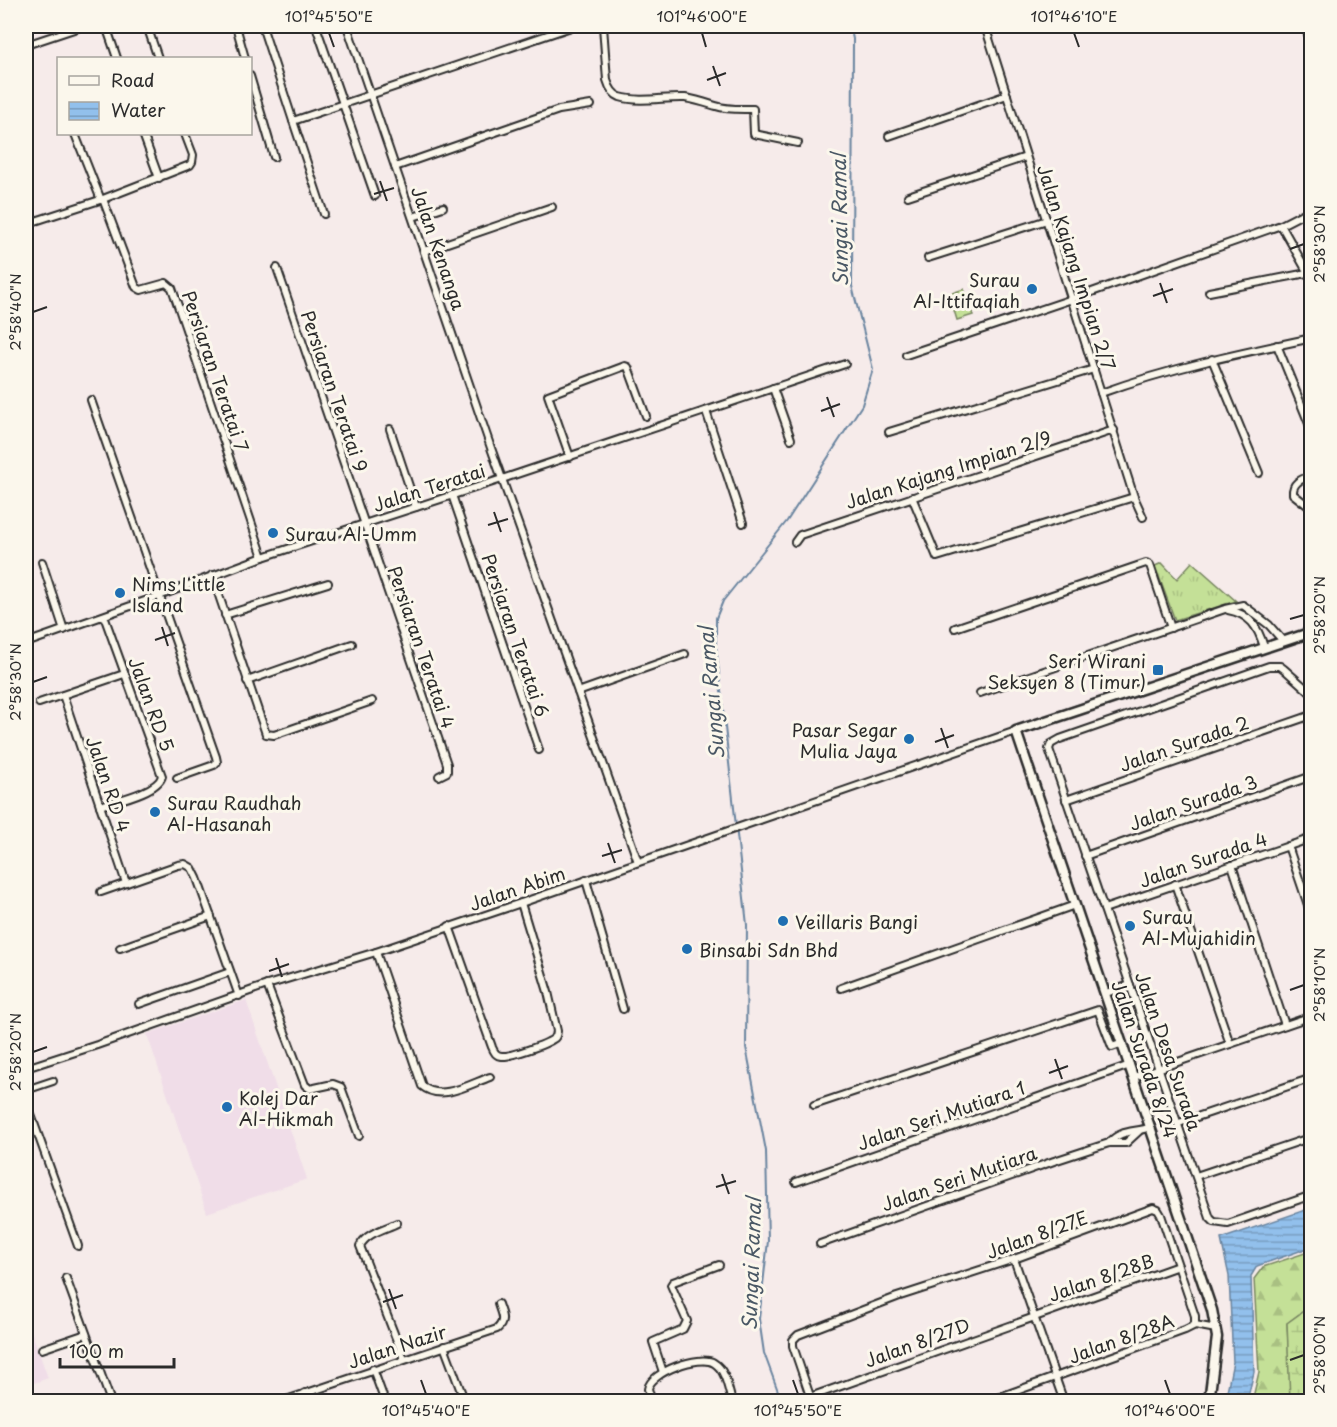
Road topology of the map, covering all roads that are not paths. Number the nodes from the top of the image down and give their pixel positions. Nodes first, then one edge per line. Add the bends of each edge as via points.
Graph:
1 (83, 26) edge
2 (106, 26) edge
3 (147, 26) edge
4 (236, 26) edge
5 (262, 26) edge
6 (316, 26) edge
7 (347, 26) edge
8 (574, 26) edge
9 (603, 26) edge
10 (985, 26) edge
11 (1306, 26) edge
12 (1311, 40) edge
13 (26, 45) edge
14 (117, 57) edge
15 (158, 57) edge
16 (245, 57) edge
17 (252, 83) edge
18 (372, 94) junction
19 (1007, 95) junction
20 (343, 104) junction
21 (591, 105) dead end
22 (293, 121) junction
23 (75, 135) edge
24 (143, 135) edge
25 (185, 135) edge
26 (889, 136) dead end
27 (798, 143) dead end
28 (274, 157) dead end
29 (1026, 157) junction
30 (395, 167) junction
31 (159, 178) junction
32 (375, 196) dead end
33 (908, 196) dead end
34 (102, 200) junction
35 (443, 207) dead end
36 (552, 207) dead end
37 (1311, 209) edge
38 (324, 214) dead end
39 (412, 217) junction
40 (1047, 220) junction
41 (26, 224) edge
42 (1281, 225) junction
43 (424, 251) junction
44 (928, 258) dead end
45 (277, 268) dead end
46 (1307, 273) junction
47 (1311, 280) edge
48 (1209, 292) dead end
49 (1072, 299) junction
50 (1311, 338) edge
51 (1277, 345) junction
52 (906, 355) dead end
53 (1212, 359) junction
54 (845, 364) dead end
55 (1094, 369) junction
56 (773, 388) junction
57 (1101, 393) junction
58 (92, 400) dead end
59 (706, 411) junction
60 (646, 416) dead end
61 (390, 429) dead end
62 (1114, 430) junction
63 (1311, 431) edge
64 (888, 432) dead end
65 (790, 439) dead end
66 (570, 457) junction
67 (1259, 473) dead end
68 (1311, 475) edge
69 (502, 479) junction
70 (452, 495) junction
71 (912, 497) junction
72 (1134, 497) junction
73 (416, 507) junction
74 (1311, 510) edge
75 (1143, 517) dead end
76 (743, 523) dead end
77 (364, 524) junction
78 (795, 542) dead end
79 (263, 557) junction
80 (42, 562) dead end
81 (212, 575) junction
82 (328, 583) dead end
83 (159, 597) junction
84 (1225, 609) junction
85 (225, 615) junction
86 (105, 616) junction
87 (955, 627) dead end
88 (1171, 628) junction
89 (64, 630) junction
90 (1311, 632) edge
91 (1283, 641) junction
92 (26, 643) edge
93 (352, 644) dead end
94 (1263, 647) junction
95 (685, 654) dead end
96 (124, 674) junction
97 (247, 681) junction
98 (578, 692) junction
99 (980, 693) dead end
100 (1311, 694) edge
101 (63, 695) junction
102 (372, 701) dead end
103 (39, 703) dead end
104 (1311, 715) edge
105 (1016, 731) junction
106 (539, 750) dead end
107 (439, 776) dead end
108 (1311, 776) edge
109 (177, 777) dead end
110 (1066, 800) junction
111 (100, 806) junction
112 (1311, 838) edge
113 (1288, 846) junction
114 (1085, 856) junction
115 (638, 862) junction
116 (1232, 865) junction
117 (586, 880) junction
118 (126, 883) junction
119 (1175, 884) junction
120 (101, 892) dead end
121 (521, 903) junction
122 (1075, 905) junction
123 (1104, 909) junction
124 (211, 916) junction
125 (1311, 917) edge
126 (449, 926) junction
127 (120, 948) dead end
128 (376, 952) junction
129 (230, 972) junction
130 (267, 985) junction
131 (1131, 985) junction
132 (841, 988) dead end
133 (1106, 993) junction
134 (239, 996) junction
135 (139, 1004) dead end
136 (623, 1008) dead end
137 (1311, 1016) edge
138 (1285, 1025) junction
139 (1123, 1043) junction
140 (1230, 1044) junction
141 (1130, 1065) junction
142 (26, 1068) edge
143 (1159, 1068) junction
144 (490, 1077) dead end
145 (1134, 1077) junction
146 (1311, 1078) edge
147 (52, 1081) dead end
148 (26, 1090) edge
149 (26, 1101) edge
150 (814, 1105) dead end
151 (1179, 1123) junction
152 (1151, 1127) junction
153 (1139, 1131) junction
154 (359, 1136) dead end
155 (1311, 1137) edge
156 (1109, 1143) junction
157 (1196, 1176) junction
158 (796, 1182) dead end
159 (1311, 1195) edge
160 (397, 1223) dead end
161 (820, 1244) dead end
162 (78, 1246) dead end
163 (1014, 1258) junction
164 (719, 1265) dead end
165 (1178, 1266) junction
166 (66, 1278) dead end
167 (498, 1304) dead end
168 (1034, 1317) junction
169 (1196, 1325) junction
170 (1216, 1329) junction
171 (86, 1334) junction
172 (444, 1346) junction
173 (42, 1349) dead end
174 (404, 1359) junction
175 (373, 1369) junction
176 (663, 1372) junction
177 (1056, 1378) junction
178 (305, 1393) junction
179 (811, 1399) edge
180 (111, 1401) edge
181 (280, 1401) edge
182 (308, 1401) edge
183 (385, 1401) edge
184 (465, 1401) edge
185 (652, 1401) edge
186 (732, 1401) edge
187 (986, 1401) edge
188 (1064, 1401) edge
189 (1209, 1401) edge

1 - 13 street
2 - 14 street
3 - 15 street
4 - 16 street
5 - 22 street
6 - 20 street
7 - 18 street, Jalan Kenanga
8 - 18 street
9 - 27 street via 607,80 615,94 682,98 753,109 754,134
10 - 19 street, Jalan Kajang Impian 2/7
11 - 12 street
17 - 28 street
18 - 20 street
18 - 30 street, Jalan Kenanga
19 - 26 street
19 - 29 street, Jalan Kajang Impian 2/7
20 - 22 street
20 - 32 street
21 - 30 street via 559,110
22 - 38 street
23 - 34 street
24 - 31 street
25 - 31 street via 192,162
29 - 33 street
29 - 40 street, Jalan Kajang Impian 2/7
30 - 39 street, Jalan Kenanga
31 - 34 street
34 - 41 street
34 - 79 street, Persiaran Teratai 7 via 136,287 141,290 166,284 172,288
35 - 39 street
36 - 43 street
37 - 42 street
39 - 43 street, Jalan Kenanga
40 - 44 street
40 - 49 street, Jalan Kajang Impian 2/7
42 - 46 street
42 - 49 street
43 - 69 street, Jalan Kenanga
45 - 77 street, Persiaran Teratai 9
46 - 47 street
46 - 48 street
49 - 52 street
49 - 55 street, Jalan Kajang Impian 2/7
50 - 51 street
51 - 53 street
51 - 63 street
53 - 57 street
53 - 67 street
54 - 56 street, Jalan Teratai
55 - 57 street, Jalan Kajang Impian 2/7
55 - 64 street
56 - 59 street, Jalan Teratai
56 - 65 street
57 - 62 street, Jalan Kajang Impian 2/7
58 - 83 street
59 - 66 street, Jalan Teratai
59 - 76 street
60 - 66 street via 625,366 549,394
61 - 73 street
62 - 71 street, Jalan Kajang Impian 2/9
62 - 72 street, Jalan Kajang Impian 2/7
66 - 69 street, Jalan Teratai
68 - 74 street via 1293,489 1293,494
69 - 70 street, Jalan Teratai
69 - 98 street, Jalan Kenanga
70 - 73 street, Jalan Teratai
70 - 106 street, Persiaran Teratai 6
71 - 72 street via 937,557
71 - 78 street, Jalan Kajang Impian 2/9 via 800,535
72 - 75 street, Jalan Kajang Impian 2/7
73 - 77 street, Jalan Teratai
77 - 79 street, Jalan Teratai
77 - 107 street, Persiaran Teratai 4 via 447,764 447,772
79 - 81 street, Jalan Teratai
80 - 89 street
81 - 83 street, Jalan Teratai
81 - 85 street
82 - 85 street
83 - 86 street, Jalan Teratai
83 - 109 street via 217,762
84 - 88 street
84 - 91 street via 1243,605
84 - 94 street via 1240,612 1250,620 1259,631
85 - 97 street
86 - 89 street, Jalan Teratai
86 - 96 street, Jalan RD 5
87 - 88 street via 1140,564 1150,565
88 - 99 street
89 - 92 street, Jalan Teratai
90 - 91 street
91 - 94 street
93 - 97 street
94 - 105 street
95 - 98 street
96 - 101 street
96 - 111 street, Jalan RD 5 via 162,776 158,784 142,792
97 - 102 street via 266,734 274,735
98 - 115 street, Jalan Kenanga
100 - 110 street, Jalan Desa Surada via 1275,665 1060,739 1051,744 1049,753
101 - 103 street
101 - 111 street, Jalan RD 4
104 - 110 street, Jalan Surada 2
105 - 115 street, Jalan Abim
105 - 122 street, Jalan Surada 8/24
108 - 114 street, Jalan Surada 3
110 - 114 street, Jalan Desa Surada
111 - 118 street, Jalan RD 4
112 - 113 street, Jalan Surada 4
113 - 116 street, Jalan Surada 4
113 - 125 street
114 - 123 street, Jalan Desa Surada
115 - 117 street, Jalan Abim
116 - 119 street, Jalan Surada 4
116 - 138 street
117 - 121 street, Jalan Abim
117 - 136 street
118 - 120 street
118 - 124 street via 185,864 192,868
119 - 123 street, Jalan Surada 4
119 - 140 street
121 - 126 street, Jalan Abim
121 - 126 street via 557,1031 551,1041 512,1054 497,1055 492,1047
122 - 132 street
122 - 133 street, Jalan Surada 8/24
123 - 131 street, Jalan Desa Surada
124 - 127 street
124 - 129 street
126 - 128 street, Jalan Abim
128 - 130 street, Jalan Abim
128 - 144 street via 422,1086 435,1093 451,1091
129 - 134 street
129 - 135 street
130 - 134 street, Jalan Abim
130 - 154 street via 305,1085 310,1089 333,1084 341,1087
131 - 133 street
131 - 143 street, Jalan Desa Surada
133 - 139 street, Jalan Surada 8/24
134 - 142 street, Jalan Abim
137 - 138 street
138 - 140 street
139 - 141 street, Jalan Surada 8/24
139 - 150 street via 1112,1047 1098,1010
140 - 143 street
141 - 145 street, Jalan Surada 8/24
141 - 158 street, Jalan Seri Mutiara 1
143 - 145 street
143 - 151 street, Jalan Desa Surada
145 - 152 street, Jalan Surada 8/24
146 - 151 street
147 - 148 street
149 - 162 street
151 - 157 street, Jalan Desa Surada
152 - 153 street, Jalan Seri Mutiara
152 - 170 street, Jalan Surada 8/24
153 - 156 street, Jalan Seri Mutiara via 1123,1132
153 - 156 street, Jalan Seri Mutiara via 1126,1143
155 - 157 street
156 - 161 street, Jalan Seri Mutiara
157 - 159 street, Jalan Desa Surada via 1207,1210 1214,1222 1221,1224
160 - 174 street via 369,1235 360,1246
163 - 165 street, Jalan 8/27E via 1153,1208 1161,1215
163 - 168 street
163 - 179 street, Jalan 8/27E via 877,1305 793,1340
164 - 176 street via 671,1286 687,1321 683,1329 653,1342
165 - 168 street, Jalan 8/28B
165 - 169 street, Jalan 8/27E
166 - 171 street
167 - 172 street, Jalan Nazir via 503,1318 501,1326
168 - 177 street
168 - 179 street, Jalan 8/27D
169 - 170 street
169 - 177 street, Jalan 8/28A
170 - 189 street, Jalan Surada 8/24
171 - 173 street
171 - 180 street
172 - 174 street, Jalan Nazir
172 - 184 street
174 - 175 street, Jalan Nazir
175 - 178 street, Jalan Nazir
175 - 183 street
176 - 185 street via 649,1384
176 - 186 street via 701,1360 713,1362 722,1371
177 - 187 street, Jalan 8/28A
177 - 188 street
178 - 181 street, Jalan Nazir
178 - 182 street

